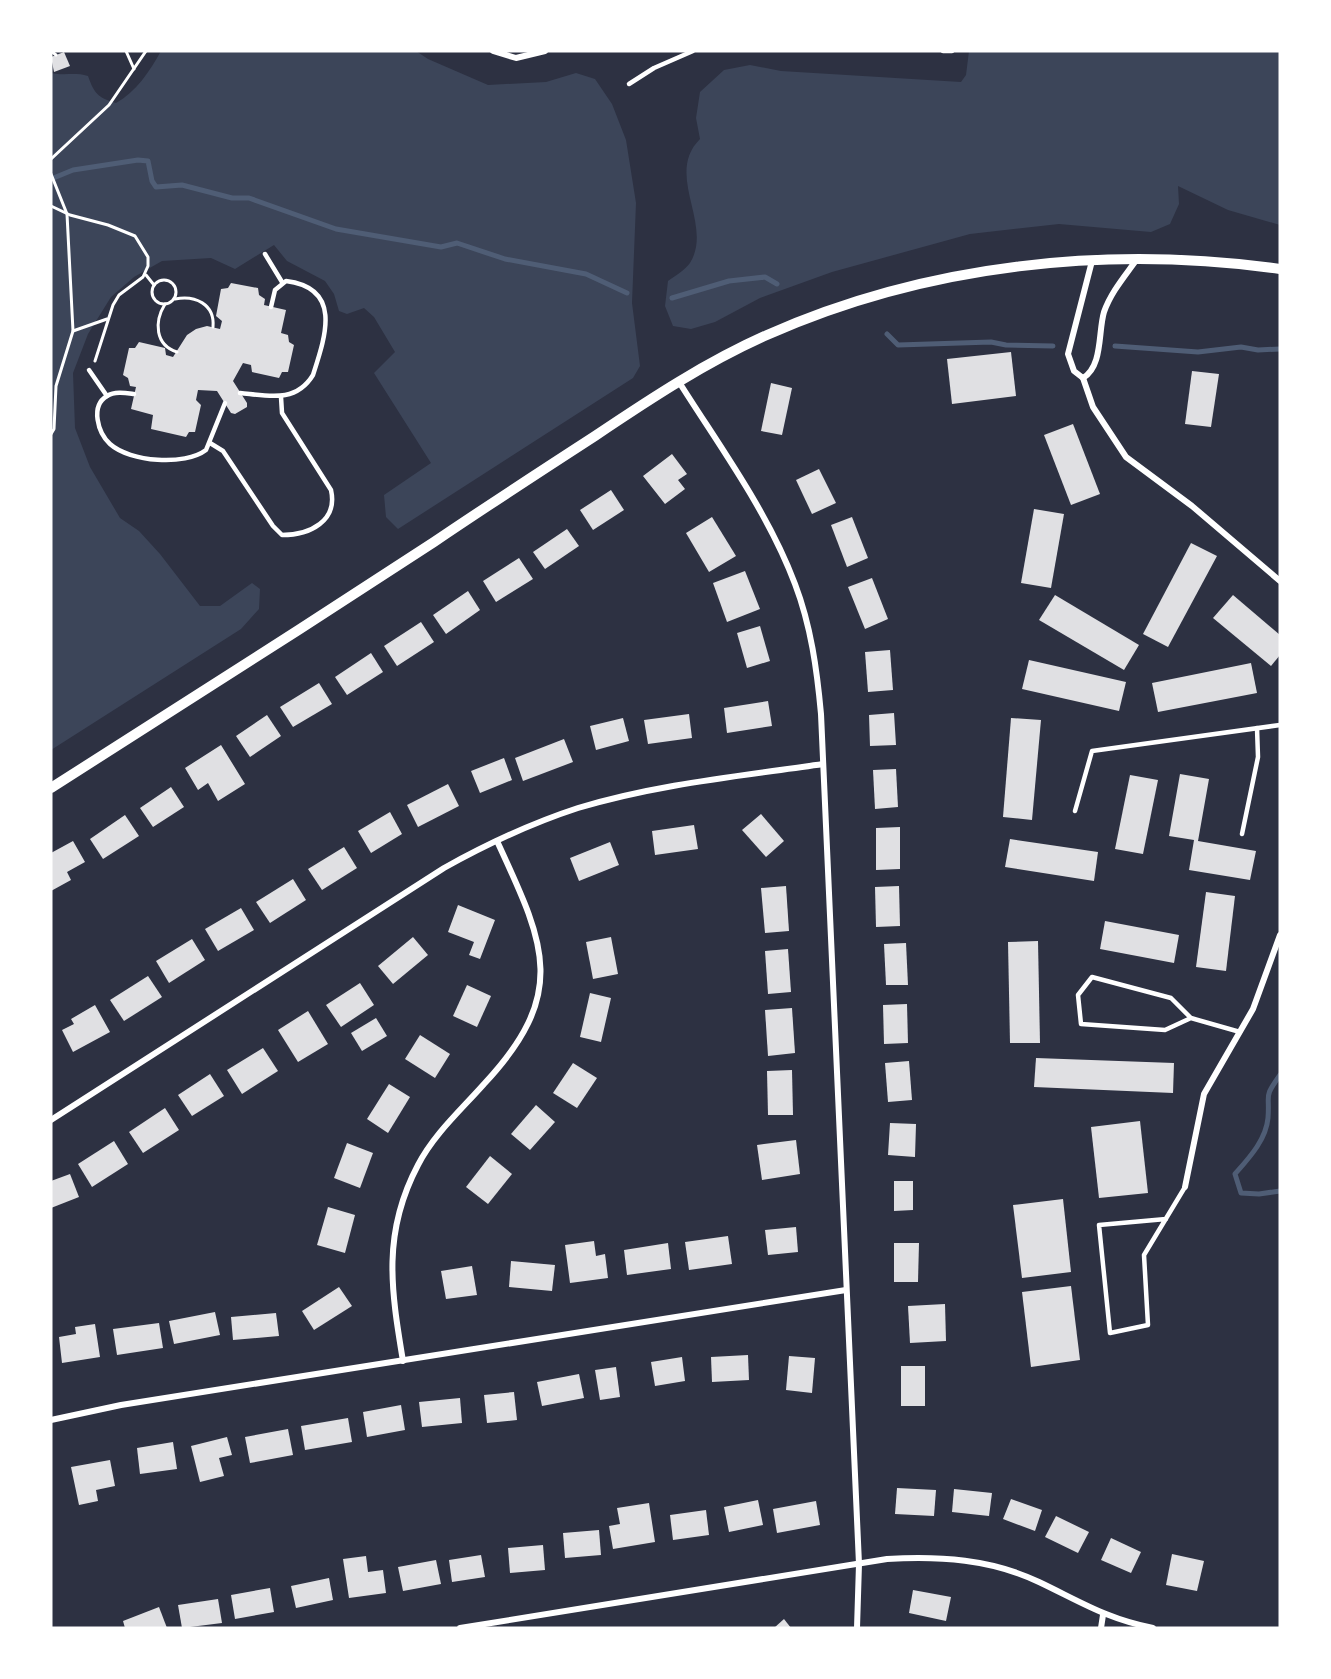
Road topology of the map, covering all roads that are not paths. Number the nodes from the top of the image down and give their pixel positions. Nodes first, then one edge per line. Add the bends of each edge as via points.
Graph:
1 (493, 51) edge
2 (545, 51) edge
3 (693, 51) edge
4 (943, 51) edge
5 (952, 51) edge
6 (629, 84) dead end
7 (265, 254) dead end
8 (1137, 259) junction
9 (1092, 261) junction
10 (1280, 269) edge
11 (282, 282) junction
12 (271, 307) dead end
13 (91, 372) road end
14 (1083, 378) junction
15 (679, 382) junction
16 (240, 393) dead end
17 (134, 394) dead end
18 (107, 396) junction
19 (281, 397) junction
20 (225, 403) dead end
21 (210, 443) junction
22 (1280, 581) edge
23 (1280, 725) edge
24 (1257, 728) junction
25 (823, 764) junction
26 (51, 788) edge
27 (1075, 812) dead end
28 (1242, 834) dead end
29 (497, 841) junction
30 (1280, 935) edge
31 (1191, 1018) junction
32 (1240, 1032) junction
33 (51, 1120) edge
34 (1185, 1187) joint
35 (1166, 1220) junction
36 (846, 1290) junction
37 (403, 1361) junction
38 (51, 1420) edge
39 (859, 1564) junction
40 (1103, 1615) junction
41 (460, 1628) edge
42 (857, 1628) edge
43 (1101, 1628) edge
44 (1153, 1628) edge

1 - 2 street via 516,58
3 - 6 lane
4 - 5 lane
7 - 11 lane
8 - 9 street
8 - 10 street via 1171,258
8 - 14 street via 1110,299 1096,363
9 - 14 street via 1068,354 1074,371
9 - 15 street via 984,271 887,293 767,335
11 - 12 lane via 275,290
11 - 19 lane via 312,287 325,304 326,315 313,375 301,389
13 - 18 lane
14 - 22 street via 1093,407 1126,457 1192,506
15 - 25 street via 761,515 795,585 814,652
15 - 26 street
16 - 19 lane
17 - 18 lane
18 - 21 lane via 97,410 98,423 103,435 120,451 184,461 198,456
19 - 21 lane via 282,413 332,490 334,503 330,513 315,528 296,535 282,534 223,451
20 - 21 lane
23 - 24 lane
24 - 27 lane via 1092,751
24 - 28 lane via 1258,757
25 - 29 street via 656,789 605,801 539,822
25 - 36 street
29 - 33 street via 444,868
29 - 37 street via 528,907 538,941 542,970 538,1000 528,1028 511,1056 439,1133 410,1183 398,1217 391,1257
30 - 32 street via 1253,1009
31 - 31 lane via 1171,998 1092,976 1078,995 1081,1024 1165,1030
31 - 32 lane
32 - 34 street via 1204,1094
34 - 35 lane
35 - 35 lane via 1144,1256 1148,1325 1110,1333 1099,1225
36 - 37 street
36 - 39 street
37 - 38 street via 121,1405
39 - 40 street via 919,1557 983,1563 1038,1581
39 - 41 street
39 - 42 street
40 - 43 street
40 - 44 street

